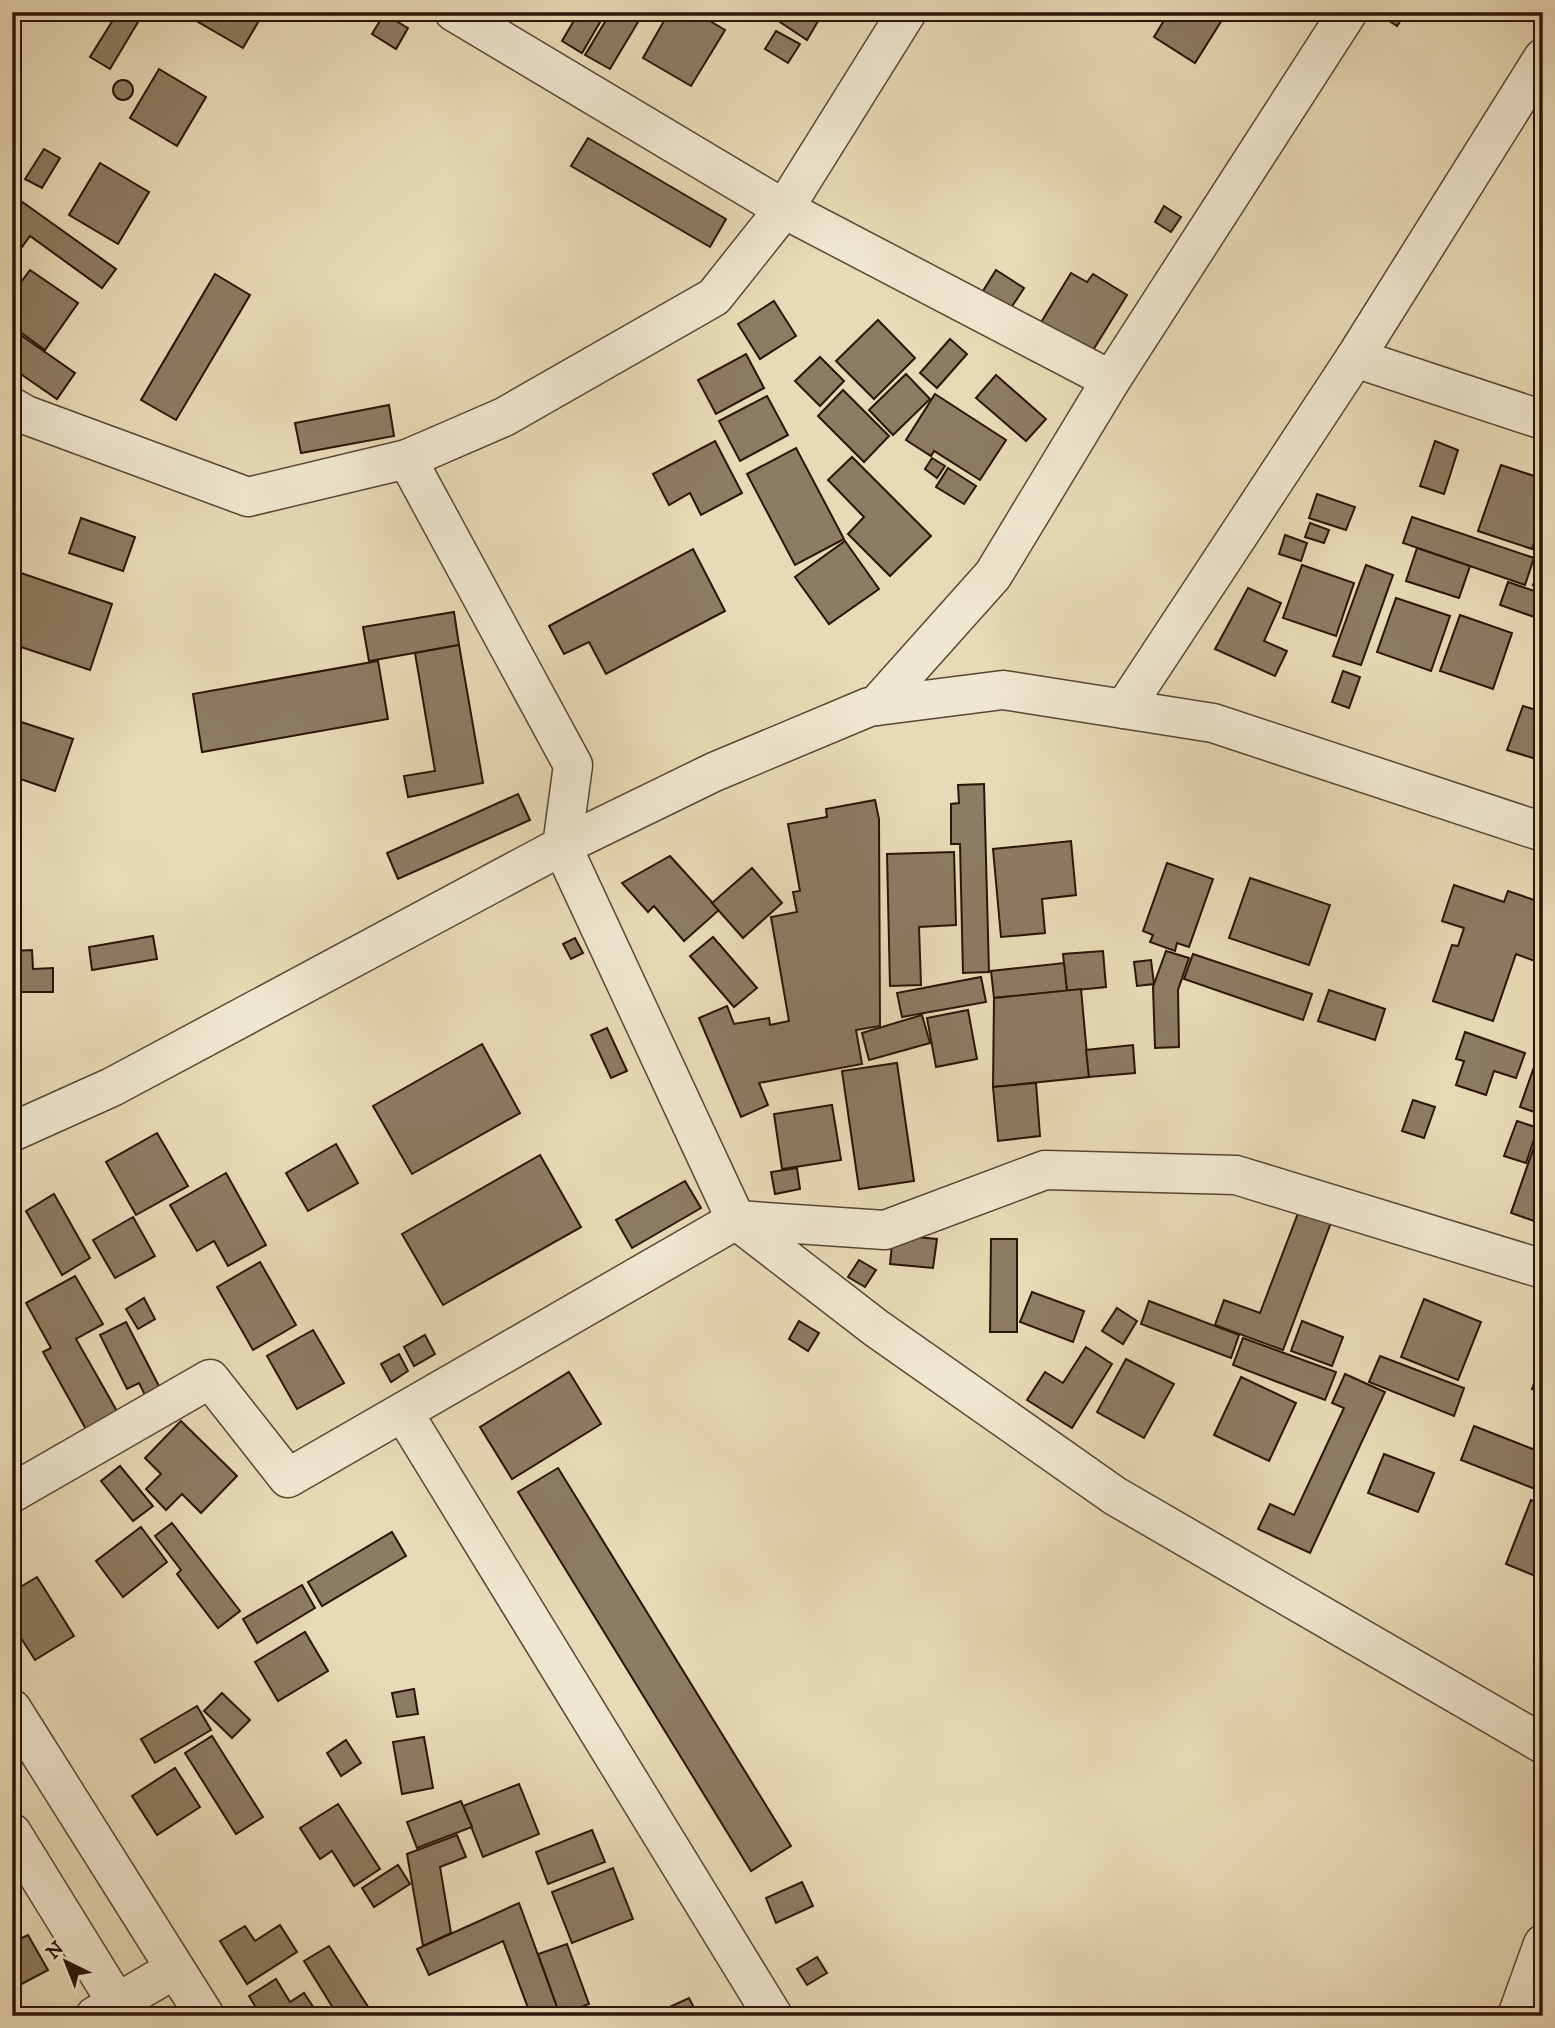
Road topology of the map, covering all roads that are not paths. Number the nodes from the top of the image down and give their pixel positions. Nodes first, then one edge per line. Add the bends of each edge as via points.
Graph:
1 (454, 12) edge
2 (907, 12) edge
3 (1348, 12) edge
4 (1543, 58) edge
5 (785, 209) junction
6 (1355, 358) junction
7 (1111, 380) junction
8 (12, 407) edge
9 (1543, 420) edge
10 (407, 459) junction
11 (876, 706) junction
12 (1124, 709) junction
13 (1543, 832) edge
14 (562, 846) junction
15 (12, 1132) edge
16 (736, 1220) junction
17 (1543, 1269) edge
18 (403, 1412) junction
19 (12, 1493) edge
20 (12, 1709) edge
21 (1543, 1744) edge
22 (12, 1833) edge
23 (1543, 1944) edge
24 (175, 1969) junction
25 (112, 2012) edge
26 (205, 2016) edge
27 (773, 2016) edge
28 (1517, 2016) edge

1 - 5 street
2 - 5 street
3 - 7 street
4 - 6 street
5 - 7 street
5 - 10 street via 714,297 504,417
6 - 9 street
6 - 12 street
7 - 11 street via 993,575
8 - 10 street via 248,497
10 - 14 street via 573,765
11 - 12 street via 1003,691
11 - 14 street via 714,772
12 - 13 street via 1213,723
14 - 15 street via 112,1087
14 - 16 street
16 - 17 street via 885,1230 1045,1170 1236,1175
16 - 18 street
16 - 21 street via 876,1328 1115,1496
18 - 19 street via 288,1478 210,1379
18 - 27 street
20 - 24 street
22 - 25 street
23 - 28 street
24 - 25 street
24 - 26 street

